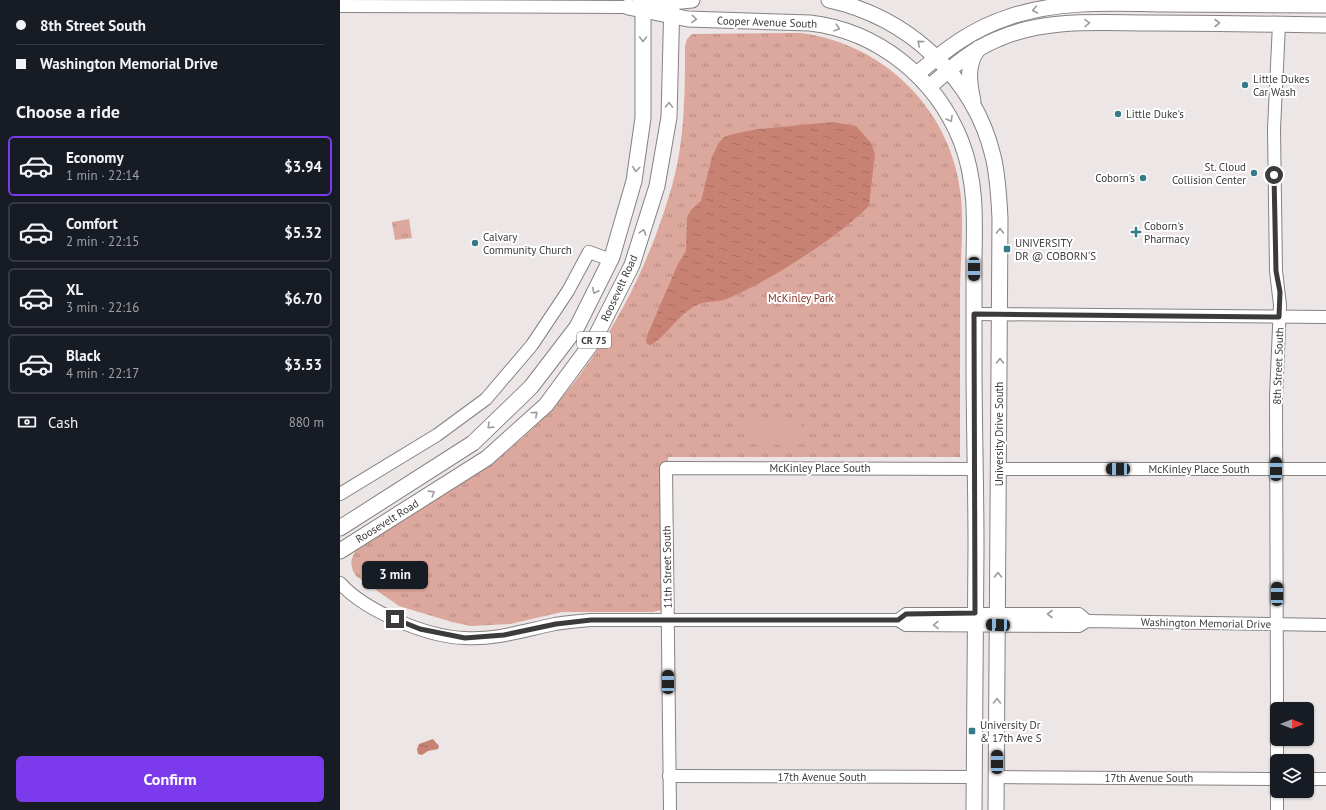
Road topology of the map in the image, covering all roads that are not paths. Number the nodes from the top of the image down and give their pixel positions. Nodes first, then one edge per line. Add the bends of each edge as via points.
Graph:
1 (692, 0) edge
2 (829, 0) edge
3 (461, 3) edge
4 (643, 5) edge
5 (1326, 5) edge
6 (340, 6) edge
7 (671, 6) edge
8 (628, 7) joint
9 (1279, 24) junction
10 (1326, 25) edge
11 (980, 48) junction
12 (935, 57) junction
13 (948, 70) junction
14 (917, 74) junction
15 (928, 87) junction
16 (976, 112) junction
17 (611, 260) junction
18 (1000, 313) junction
19 (974, 314) junction
20 (1279, 317) junction
21 (1326, 317) edge
22 (666, 468) joint
23 (999, 468) junction
24 (974, 469) junction
25 (1276, 469) junction
26 (1326, 469) edge
27 (340, 494) edge
28 (340, 528) edge
29 (340, 551) edge
30 (340, 582) edge
31 (975, 619) junction
32 (998, 620) junction
33 (668, 621) junction
34 (1277, 625) junction
35 (1326, 625) edge
36 (1277, 702) edge
37 (669, 776) junction
38 (974, 777) junction
39 (997, 778) junction
40 (1270, 778) edge
41 (1314, 779) edge
42 (1326, 779) edge
43 (1277, 798) edge
44 (670, 810) edge
45 (974, 810) edge
46 (996, 810) edge
47 (1277, 810) edge

1 - 7 main road, Cooper Avenue South
12 -> 2 main road via 915,39 886,20
3 - 6 street, Cooper Avenue South
3 - 8 street, Cooper Avenue South
4 - 7 main road, Cooper Avenue South
4 - 8 main road, Cooper Avenue South
4 -> 17 main road, Roosevelt Road / CR 75 via 643,118 634,181
5 -> 12 main road via 1061,6 1029,11 990,24
7 -> 14 main road, Cooper Avenue South via 702,20 810,23 836,28 872,43 896,57
29 -> 7 main road, Roosevelt Road / CR 75 via 487,458 546,405 594,340 632,265 657,186 669,117
9 - 10 main road
11 -> 9 main road via 1011,34 1060,24
9 - 20 street, 8th Street South via 1274,128
11 - 13 main road
11 - 16 main road via 973,57 970,68 970,85
12 - 13 main road
12 - 14 main road
13 - 15 main road
13 - 16 main road, University Drive South
14 - 15 main road, Cooper Avenue South
15 -> 19 main road via 956,130 971,176 975,230
18 -> 16 main road, University Drive South via 1000,219 996,170 988,140
17 - 27 street, Roosevelt Road via 589,252 568,291 532,345 486,399 437,435
17 -> 28 main road, Roosevelt Road / CR 75 via 577,327 531,387 473,442
18 - 19 street
18 - 20 street
23 -> 18 main road, University Drive South
19 - 24 main road
20 - 21 street
20 - 25 street, 8th Street South
22 - 24 street, McKinley Place South
22 - 33 street, 11th Street South
23 - 25 street, McKinley Place South
32 -> 23 main road, University Drive South
24 - 31 main road
25 - 26 street, McKinley Place South
25 - 34 street, 8th Street South
30 - 33 street, Washington Memorial Drive via 345,589 382,614 420,629 465,638 504,635 556,624 591,620
31 - 32 street, Washington Memorial Drive
31 -> 33 street, Washington Memorial Drive via 906,614 898,620
31 - 38 main road
32 - 34 street, Washington Memorial Drive via 1079,614 1087,621
39 -> 32 main road, University Drive South
33 - 37 street, 11th Street South
34 - 35 street, Washington Memorial Drive
34 - 36 street, 8th Street South
37 - 38 street, 17th Avenue South
37 - 44 street, 11th Street South
38 - 45 main road
39 - 40 street, 17th Avenue South
39 - 46 main road, University Drive South
41 - 42 street
43 - 47 street

